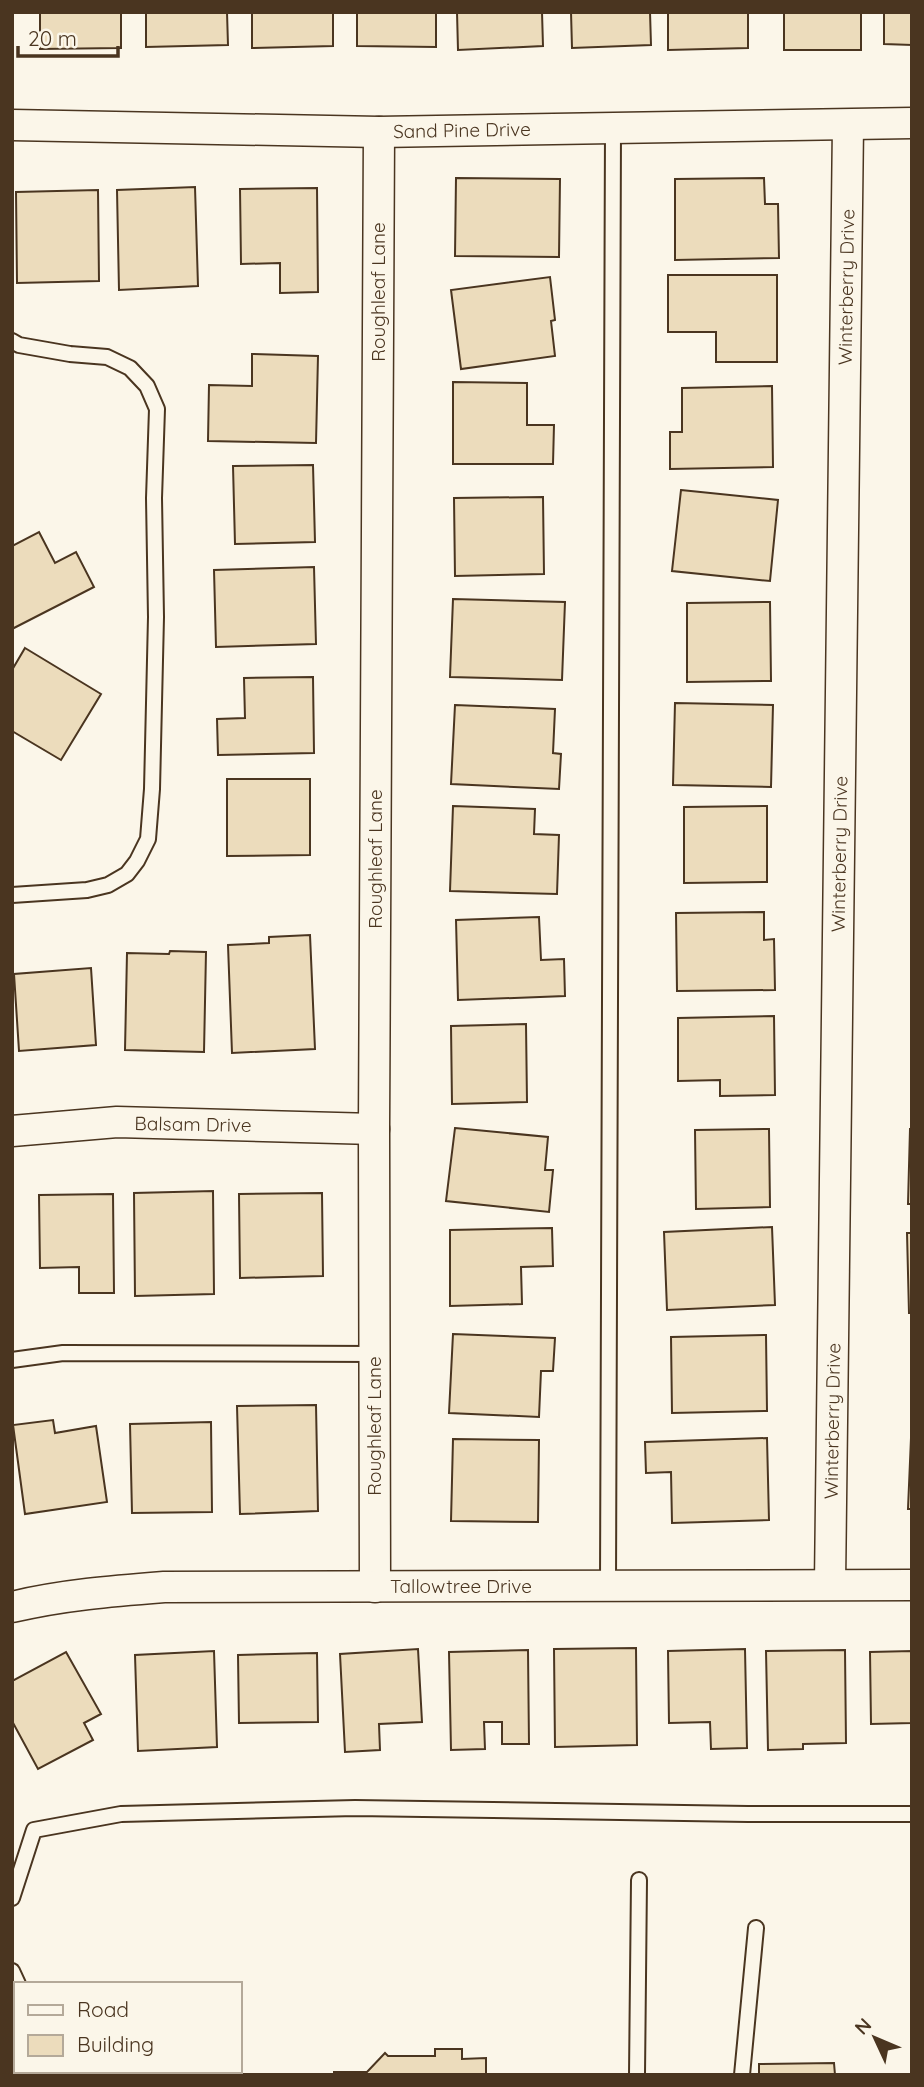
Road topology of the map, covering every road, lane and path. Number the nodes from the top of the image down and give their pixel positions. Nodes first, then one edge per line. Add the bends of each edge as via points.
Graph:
1 (912, 123) edge
2 (12, 125) edge
3 (848, 125) junction
4 (613, 128) junction
5 (379, 132) junction
6 (12, 341) edge
7 (12, 895) edge
8 (374, 1129) junction
9 (12, 1131) edge
10 (374, 1354) junction
11 (12, 1360) edge
12 (830, 1584) junction
13 (912, 1584) edge
14 (608, 1585) junction
15 (375, 1587) junction
16 (12, 1607) edge
17 (912, 1814) edge
18 (639, 1880) dead end
19 (12, 1898) edge
20 (756, 1928) dead end
21 (636, 2075) edge
22 (742, 2075) edge

1 - 3 street, Sand Pine Drive
2 - 5 street, Sand Pine Drive
3 - 4 street, Sand Pine Drive
3 - 12 street, Winterberry Drive
4 - 5 street, Sand Pine Drive
4 - 14 lane
5 - 8 street, Roughleaf Lane
6 - 7 lane via 107,357 130,368 147,386 156,409 156,617 152,789 148,839 137,861 127,874 108,885
8 - 9 street, Balsam Drive via 117,1122
8 - 10 street, Roughleaf Lane
10 - 11 lane via 63,1353
10 - 15 street, Roughleaf Lane
12 - 13 street, Tallowtree Drive
12 - 14 street, Tallowtree Drive
14 - 15 street, Tallowtree Drive
15 - 16 street, Tallowtree Drive via 164,1587 96,1592
17 - 19 lane via 355,1808 121,1814 34,1830
18 - 21 lane
20 - 22 lane

